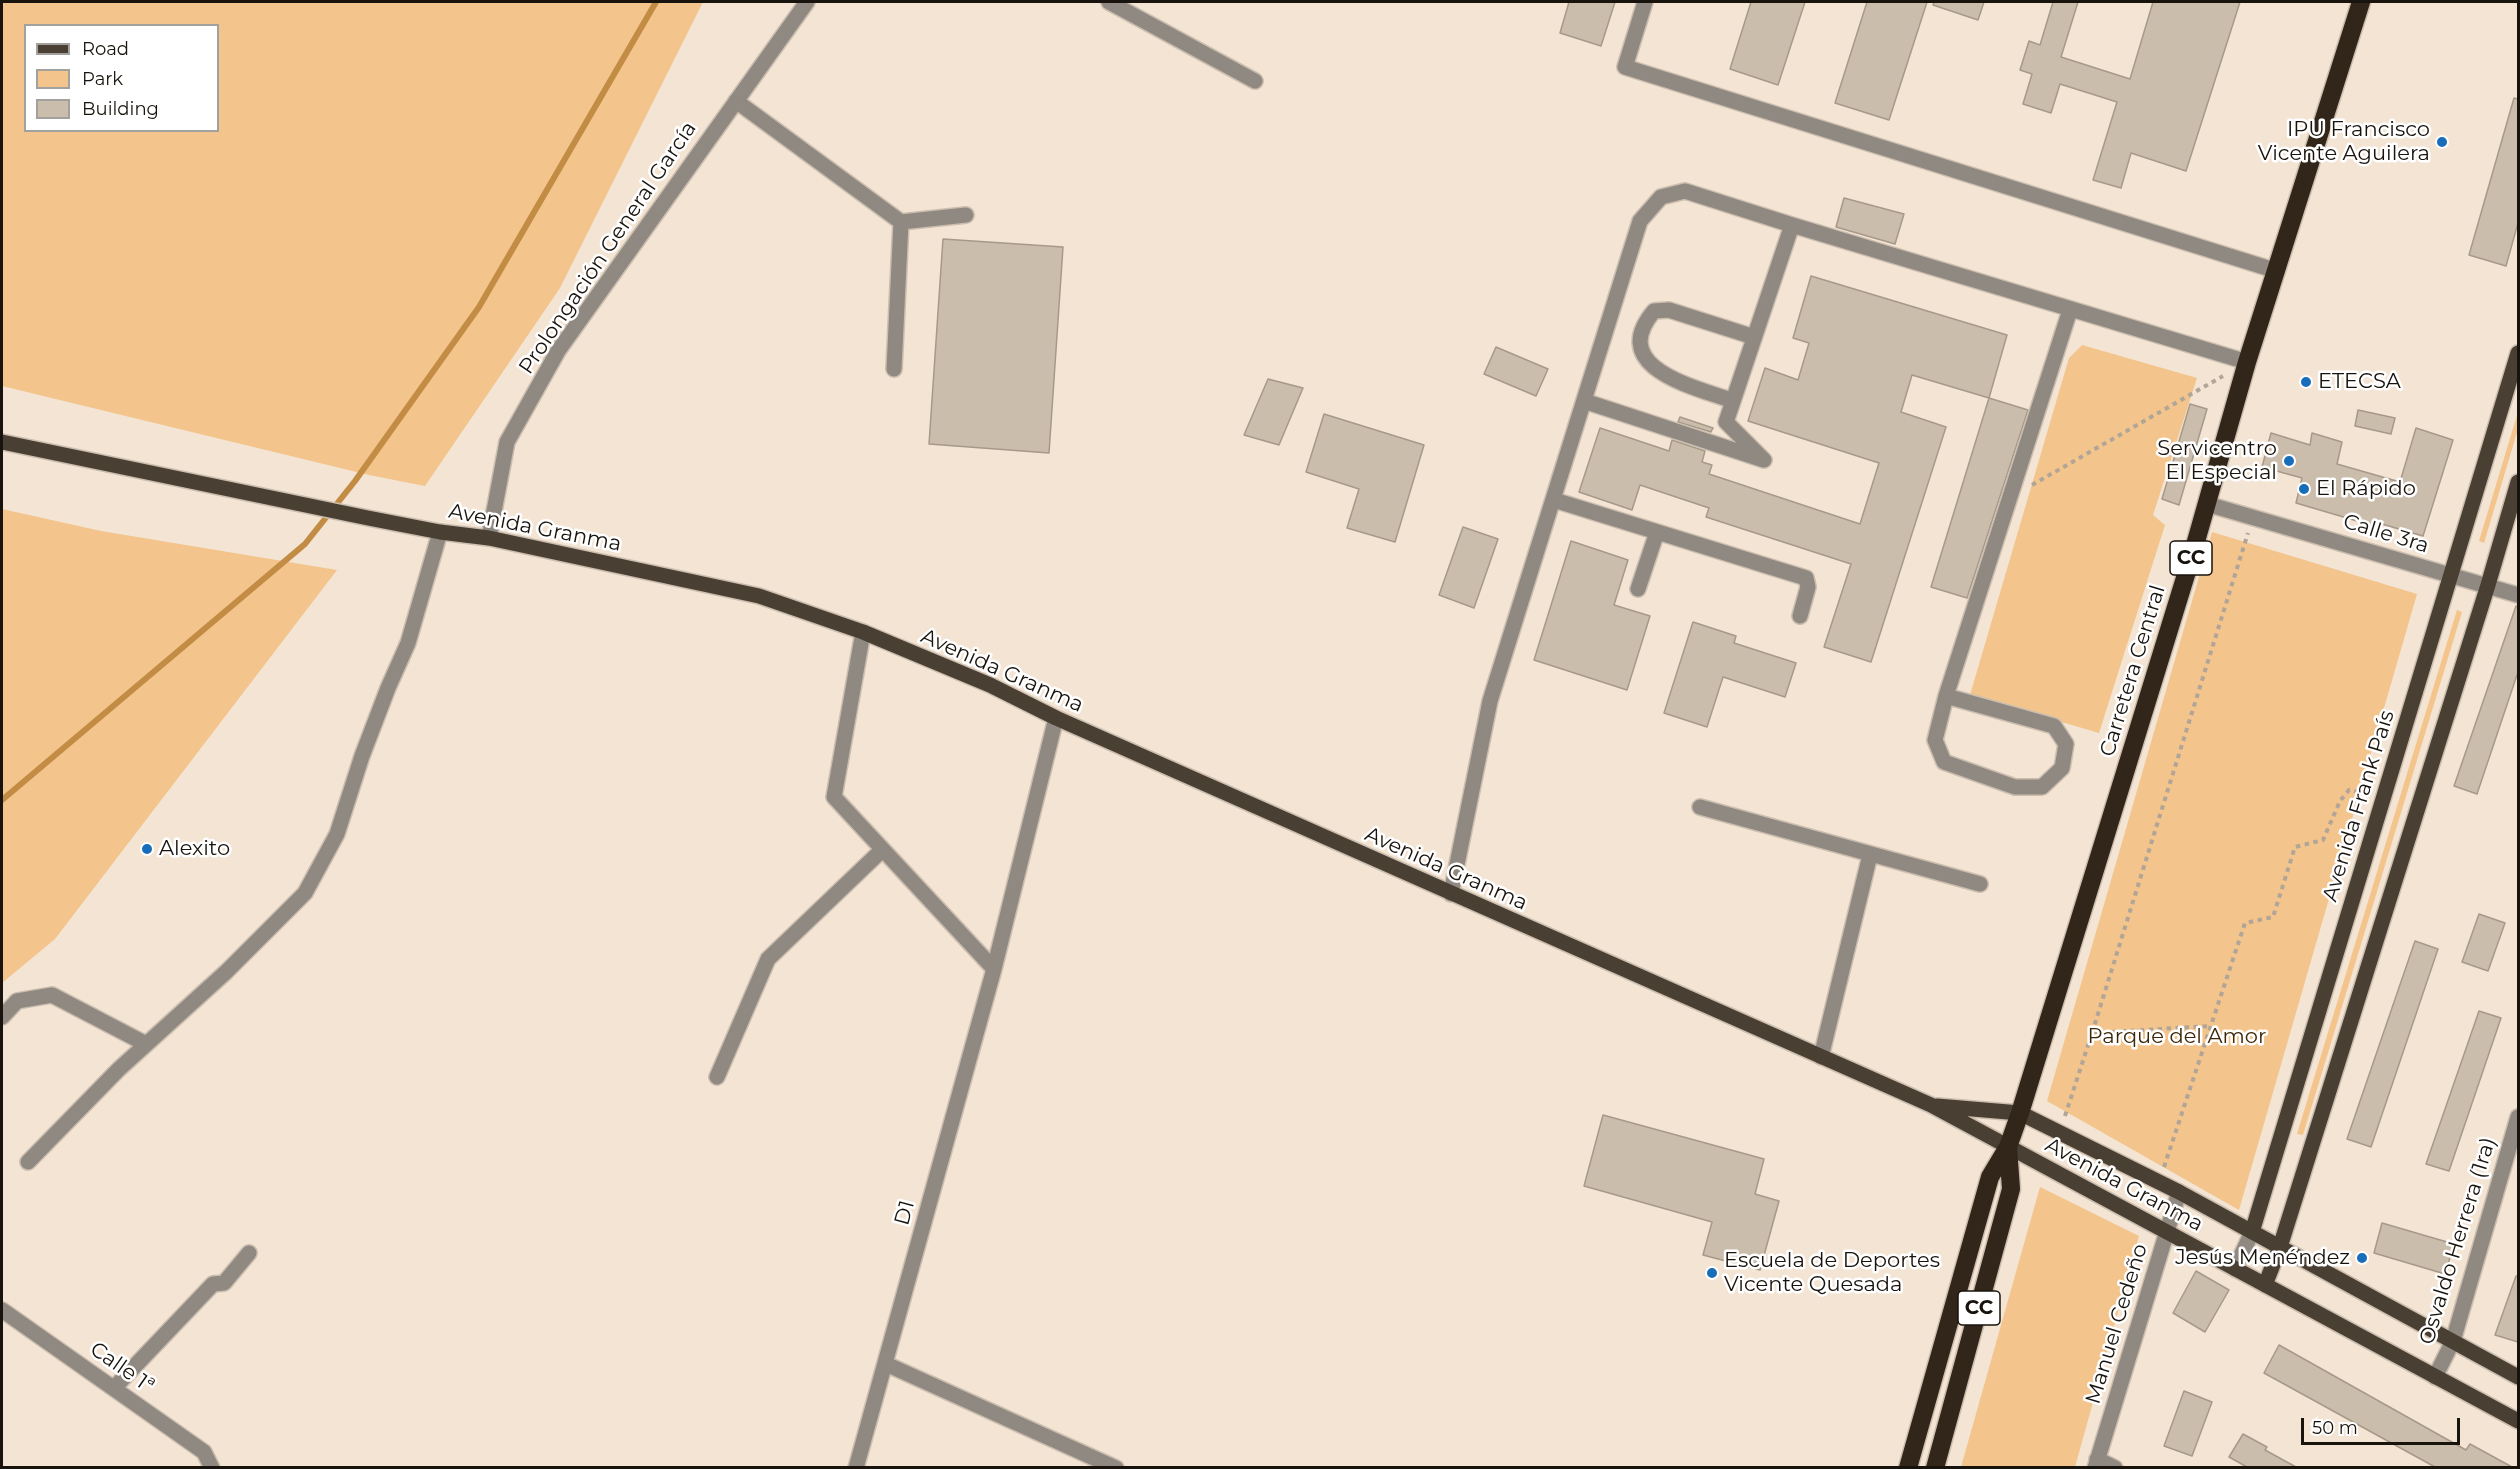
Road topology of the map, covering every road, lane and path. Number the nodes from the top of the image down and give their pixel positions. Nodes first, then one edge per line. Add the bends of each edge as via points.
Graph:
1 (807, 2) edge
2 (1109, 2) edge
3 (1645, 2) edge
4 (2361, 2) edge
5 (1255, 81) dead end
6 (736, 101) junction
7 (966, 214) dead end
8 (901, 222) junction
9 (1792, 225) junction
10 (2277, 271) junction
11 (2070, 310) junction
12 (1754, 338) junction
13 (2518, 353) edge
14 (2247, 362) junction
15 (894, 369) dead end
16 (1584, 401) junction
17 (1733, 401) junction
18 (2, 442) edge
19 (2518, 482) edge
20 (2010, 498) junction
21 (1554, 500) junction
22 (2206, 504) junction
23 (2253, 516) junction
24 (440, 532) junction
25 (1656, 532) junction
26 (489, 538) junction
27 (2450, 575) junction
28 (2488, 585) junction
29 (1638, 590) dead end
30 (2518, 595) edge
31 (1800, 616) dead end
32 (863, 632) junction
33 (1946, 696) junction
34 (1056, 718) junction
35 (2384, 798) junction
36 (1700, 807) dead end
37 (882, 850) junction
38 (1869, 855) junction
39 (1980, 884) dead end
40 (1450, 894) junction
41 (994, 969) junction
42 (2, 1017) edge
43 (2211, 1026) junction
44 (2092, 1033) junction
45 (146, 1044) junction
46 (1821, 1057) junction
47 (717, 1077) dead end
48 (1932, 1106) junction
49 (2019, 1113) junction
50 (2518, 1117) edge
51 (2059, 1133) junction
52 (2008, 1147) junction
53 (28, 1162) dead end
54 (2159, 1182) junction
55 (2179, 1192) junction
56 (2167, 1232) junction
57 (2252, 1232) junction
58 (2280, 1247) junction
59 (249, 1253) dead end
60 (2235, 1269) junction
61 (2265, 1285) junction
62 (2, 1310) edge
63 (2453, 1341) junction
64 (886, 1364) junction
65 (2435, 1377) junction
66 (2518, 1377) edge
67 (114, 1388) junction
68 (2518, 1421) edge
69 (2096, 1463) edge
70 (212, 1467) edge
71 (856, 1467) edge
72 (1116, 1467) edge
73 (1908, 1467) edge
74 (1935, 1467) edge
75 (2115, 1467) edge

1 - 6 street, Prolongación General García
2 - 5 street
3 - 10 street via 1625,67
4 - 10 highway, Carretera Central / CC
6 - 8 street
6 - 26 street, Prolongación General García via 558,351 518,421 507,442
7 - 8 street
8 - 15 street
9 - 11 street
9 - 12 street
9 - 16 street via 1685,191 1661,197 1640,221
10 - 14 highway, Carretera Central / CC
11 - 14 street
11 - 20 street
12 - 17 street
12 - 17 street via 1669,310 1654,311 1643,324 1640,339 1645,359 1656,370
13 - 27 main road, Avenida Frank País
14 - 20 path
14 - 22 highway, Carretera Central / CC
16 - 17 street via 1764,460 1726,422
16 - 21 street
18 - 24 main road, Avenida Granma
19 - 28 main road
20 - 33 street
21 - 25 street
21 - 40 street via 1490,701
22 - 23 street, Calle 3ra
22 - 49 highway, Carretera Central / CC
23 - 27 street, Calle 3ra
23 - 44 path
24 - 26 main road, Avenida Granma
24 - 45 street via 408,643 366,746 337,834 305,893
25 - 29 street
25 - 31 street via 1806,578 1808,586
26 - 32 main road, Avenida Granma via 759,596
27 - 28 street, Calle 3ra
27 - 35 main road, Avenida Frank País
28 - 30 street, Calle 3ra
28 - 58 main road
32 - 34 main road, Avenida Granma via 990,685
32 - 37 street via 834,797
33 - 33 street via 1935,740 1944,762 2015,787 2042,787 2062,768 2066,744 2054,726
34 - 40 main road, Avenida Granma
34 - 41 street, D1
35 - 43 path via 2349,790 2340,801 2324,840 2295,847 2273,917 2245,923
35 - 57 main road, Avenida Frank País
36 - 38 street
37 - 41 street
37 - 47 street via 768,959
38 - 39 street
38 - 46 street
40 - 46 main road, Avenida Granma
41 - 64 street, D1
42 - 45 street via 17,1001 52,995
43 - 44 path
43 - 54 path
44 - 51 path
45 - 53 street
46 - 48 main road, Avenida Granma
48 - 49 main road, Avenida Granma
48 - 52 main road, Avenida Granma
49 - 51 main road, Avenida Granma
49 - 52 highway, Carretera Central / CC
50 - 63 street, Osvaldo Herrera (1ra)
51 - 54 main road, Avenida Granma
52 - 56 main road, Avenida Granma
52 - 73 highway, Carretera Central / CC via 1989,1177
52 - 74 highway, Carretera Central / CC via 2011,1189
54 - 55 main road, Avenida Granma
55 - 56 street, Manuel Cedeño
55 - 57 main road, Avenida Granma
56 - 60 main road, Avenida Granma
56 - 69 street, Manuel Cedeño
57 - 58 main road, Avenida Granma
57 - 60 street, Avenida Frank País
58 - 61 main road
58 - 63 main road, Avenida Granma
59 - 67 street via 224,1282 213,1284
60 - 61 main road, Avenida Granma
61 - 65 main road, Avenida Granma
62 - 67 street, Calle 1ª
63 - 65 street, Osvaldo Herrera (1ra)
63 - 66 main road, Avenida Granma
64 - 71 street, D1
64 - 72 street
65 - 68 main road, Avenida Granma
67 - 70 street, Calle 1ª via 204,1452
69 - 75 street

